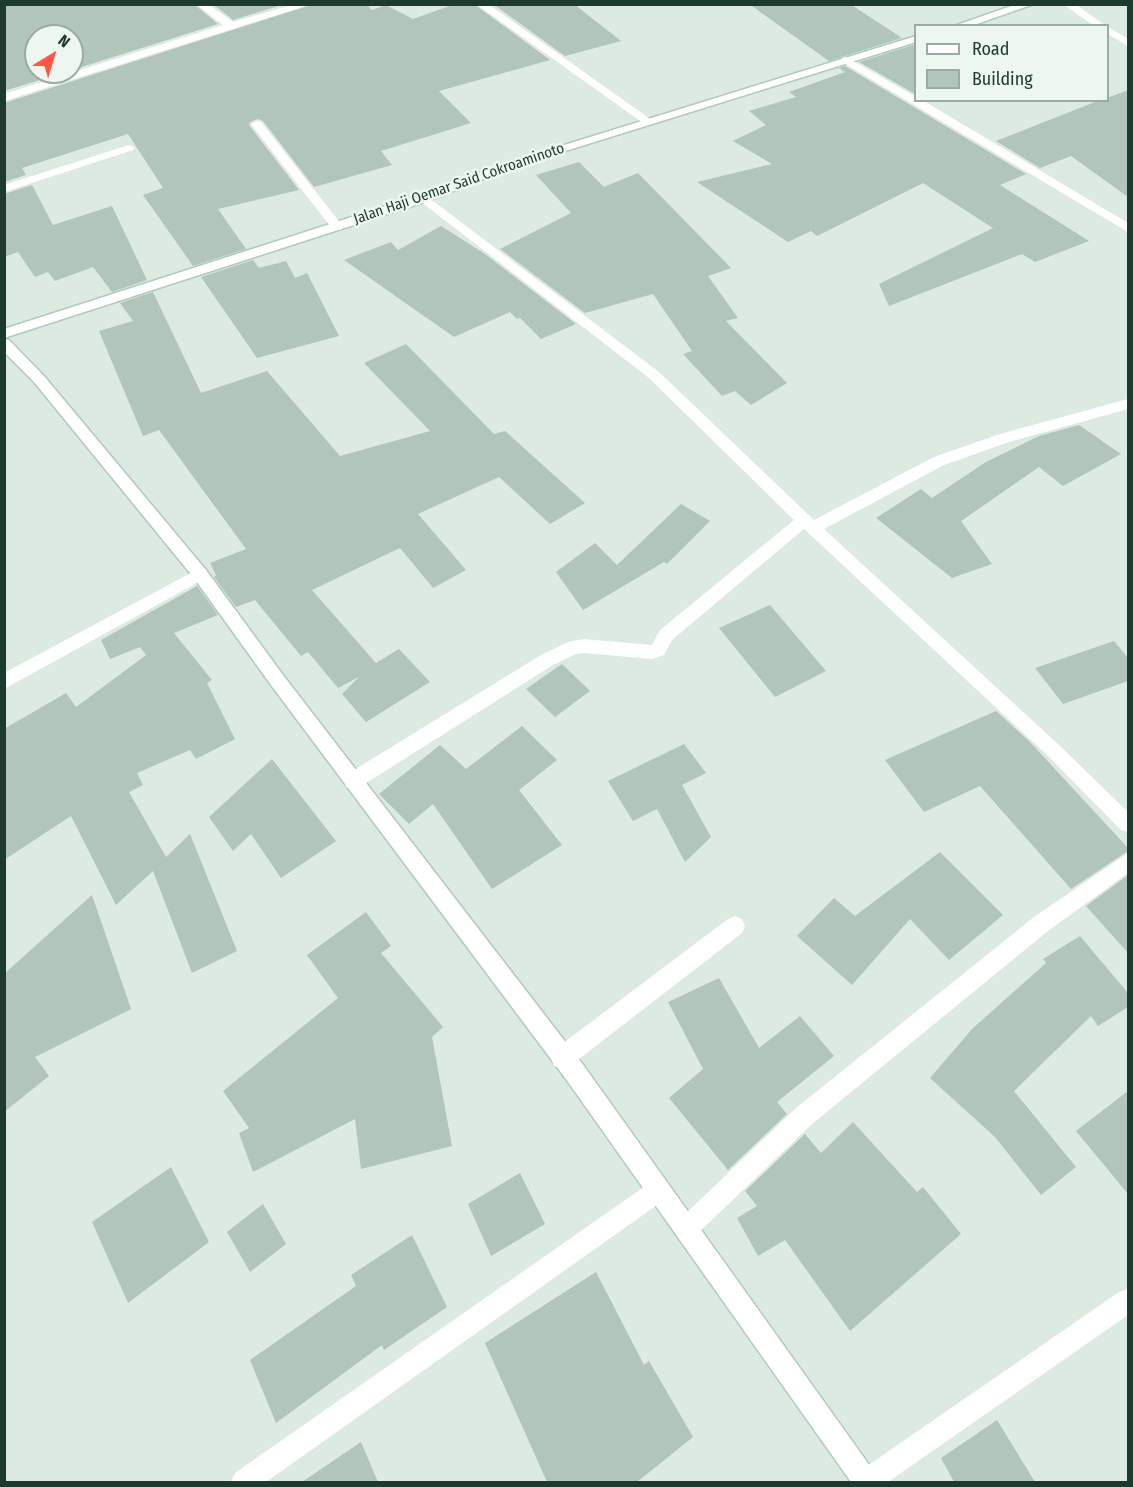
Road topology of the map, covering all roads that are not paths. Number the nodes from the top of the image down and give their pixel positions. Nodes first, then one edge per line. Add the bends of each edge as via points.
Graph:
1 (201, 4) edge
2 (307, 4) edge
3 (481, 4) edge
4 (1029, 4) edge
5 (1068, 4) edge
6 (965, 24) edge
7 (1098, 24) edge
8 (231, 26) junction
9 (1109, 31) edge
10 (914, 39) edge
11 (1128, 43) edge
12 (846, 60) junction
13 (4, 98) edge
14 (914, 101) edge
15 (916, 102) edge
16 (647, 122) junction
17 (257, 124) dead end
18 (129, 148) dead end
19 (4, 189) edge
20 (424, 198) junction
21 (337, 227) junction
22 (1128, 228) edge
23 (4, 334) edge
24 (4, 343) edge
25 (1128, 404) edge
26 (808, 524) junction
27 (200, 574) junction
28 (4, 682) edge
29 (353, 781) junction
30 (1128, 824) edge
31 (1128, 862) edge
32 (735, 926) dead end
33 (562, 1058) junction
34 (659, 1190) junction
35 (686, 1229) junction
36 (1128, 1300) edge
37 (243, 1482) edge
38 (866, 1482) edge

1 - 8 street
2 - 8 street
3 - 16 street
4 - 6 street
5 - 7 street
8 - 13 street
9 - 11 street
10 - 12 street, Jalan Haji Oemar Said Cokroaminoto
12 - 14 street
12 - 16 street, Jalan Haji Oemar Said Cokroaminoto
15 - 22 street
16 - 20 street, Jalan Haji Oemar Said Cokroaminoto via 510,165
17 - 21 street
18 - 19 street
20 - 21 street, Jalan Haji Oemar Said Cokroaminoto
20 - 26 street via 654,375
21 - 23 street, Jalan Haji Oemar Said Cokroaminoto
24 - 27 street via 39,379
25 - 26 street via 939,461
26 - 29 street via 666,635 658,650 574,647
26 - 30 street via 1077,772
27 - 28 street
27 - 29 street
29 - 33 street
31 - 35 street via 1041,924 804,1116
32 - 33 street
33 - 34 street
34 - 35 street
34 - 37 street
35 - 38 street
36 - 38 street

